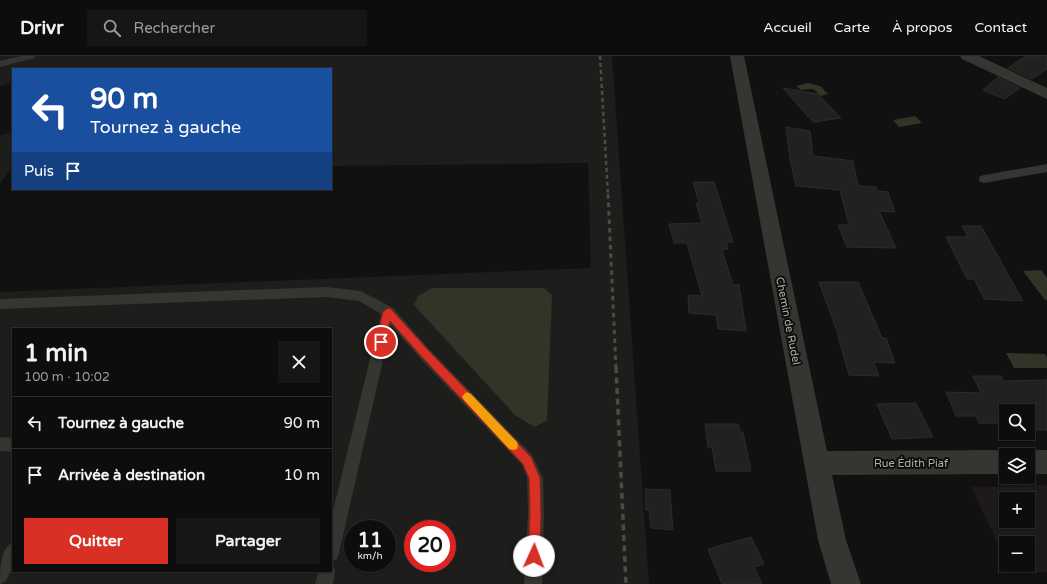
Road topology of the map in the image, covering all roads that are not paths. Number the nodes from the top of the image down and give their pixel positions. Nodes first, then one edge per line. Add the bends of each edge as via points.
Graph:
1 (31, 56) edge
2 (737, 56) edge
3 (967, 56) edge
4 (0, 64) edge
5 (1047, 94) edge
6 (1047, 168) edge
7 (984, 179) dead end
8 (0, 304) edge
9 (388, 312) junction
10 (0, 444) edge
11 (12, 444) edge
12 (999, 462) edge
13 (1035, 462) edge
14 (1047, 462) edge
15 (816, 463) junction
16 (332, 549) edge
17 (12, 552) edge
18 (327, 572) edge
19 (0, 574) edge
20 (324, 584) edge
21 (533, 584) edge
22 (846, 584) edge

1 - 4 lane
2 - 15 street, Chemin de Rudel
3 - 5 street
6 - 7 lane
8 - 9 lane via 326,292 361,296
9 - 16 lane
9 - 21 lane via 527,460 535,478
10 - 11 lane
12 - 15 street, Rue Édith Piaf
13 - 14 street
15 - 22 street, Chemin de Rudel via 832,540
17 - 19 lane
18 - 20 lane

